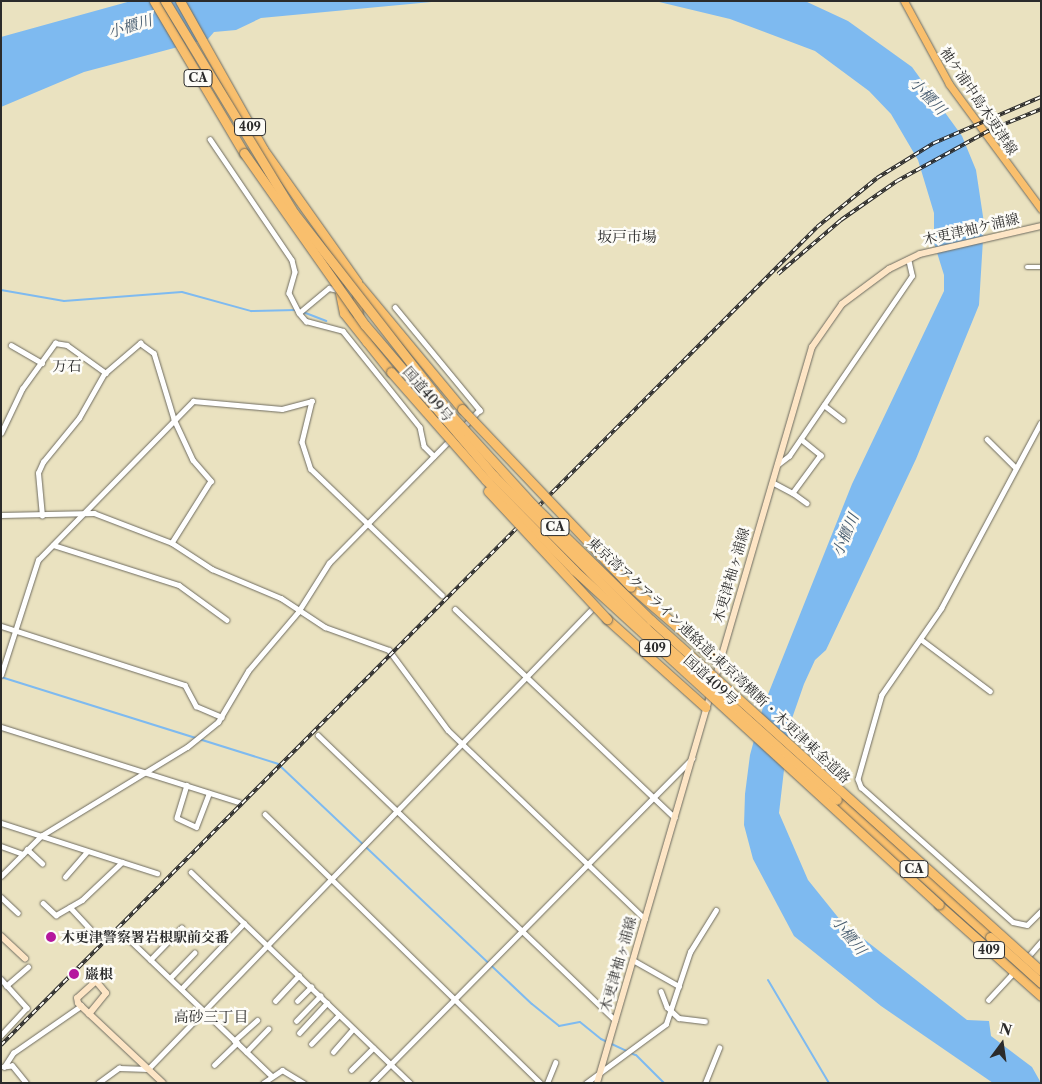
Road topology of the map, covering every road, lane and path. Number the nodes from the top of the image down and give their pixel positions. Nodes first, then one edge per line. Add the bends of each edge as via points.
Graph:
1 (154, 1) edge
2 (165, 1) edge
3 (180, 1) edge
4 (904, 1) edge
5 (210, 139) dead end
6 (1041, 209) edge
7 (1041, 226) edge
8 (329, 247) junction
9 (908, 259) junction
10 (1027, 267) dead end
11 (1041, 267) edge
12 (357, 282) junction
13 (338, 290) junction
14 (395, 307) dead end
15 (298, 313) junction
16 (367, 342) junction
17 (11, 345) dead end
18 (42, 363) junction
19 (106, 373) junction
20 (824, 405) junction
21 (174, 419) junction
22 (843, 420) dead end
23 (1041, 423) edge
24 (439, 428) junction
25 (1, 434) edge
26 (801, 439) junction
27 (986, 439) dead end
28 (434, 456) junction
29 (776, 466) junction
30 (1015, 467) junction
31 (772, 482) junction
32 (792, 493) junction
33 (807, 503) dead end
34 (85, 512) junction
35 (2, 514) edge
36 (42, 516) junction
37 (368, 524) junction
38 (172, 542) junction
39 (53, 545) junction
40 (442, 595) dead end
41 (455, 609) dead end
42 (591, 610) dead end
43 (298, 612) junction
44 (227, 620) dead end
45 (1, 626) edge
46 (15, 631) junction
47 (922, 640) junction
48 (719, 663) junction
49 (1, 675) edge
50 (525, 676) junction
51 (990, 692) dead end
52 (705, 707) junction
53 (222, 716) junction
54 (1, 727) edge
55 (318, 735) dead end
56 (462, 743) junction
57 (692, 758) junction
58 (146, 772) junction
59 (186, 786) junction
60 (209, 793) junction
61 (652, 795) junction
62 (239, 802) dead end
63 (397, 811) junction
64 (265, 814) dead end
65 (674, 818) junction
66 (1, 823) edge
67 (41, 836) junction
68 (1, 846) edge
69 (28, 849) junction
70 (87, 852) junction
71 (22, 854) junction
72 (122, 862) junction
73 (42, 863) dead end
74 (586, 863) junction
75 (191, 872) dead end
76 (157, 873) dead end
77 (1, 876) edge
78 (65, 877) dead end
79 (332, 878) junction
80 (1, 897) edge
81 (43, 903) dead end
82 (70, 907) junction
83 (716, 910) dead end
84 (1041, 911) edge
85 (18, 913) dead end
86 (645, 919) junction
87 (244, 922) junction
88 (181, 928) dead end
89 (521, 930) junction
90 (92, 931) dead end
91 (1, 936) edge
92 (129, 939) dead end
93 (1041, 942) edge
94 (267, 945) junction
95 (194, 953) dead end
96 (25, 958) dead end
97 (150, 960) junction
98 (633, 960) junction
99 (28, 967) dead end
100 (1041, 971) edge
101 (1014, 972) junction
102 (298, 975) junction
103 (170, 978) junction
104 (1, 979) edge
105 (1041, 983) edge
106 (6, 986) junction
107 (679, 986) junction
108 (311, 987) junction
109 (181, 990) junction
110 (661, 990) dead end
111 (320, 996) junction
112 (1040, 996) edge
113 (456, 997) junction
114 (988, 1000) dead end
115 (275, 1001) dead end
116 (297, 1001) dead end
117 (327, 1003) junction
118 (81, 1006) junction
119 (203, 1011) junction
120 (89, 1014) junction
121 (673, 1014) junction
122 (339, 1015) junction
123 (256, 1020) dead end
124 (615, 1020) junction
125 (296, 1021) dead end
126 (704, 1022) dead end
127 (354, 1028) junction
128 (268, 1029) dead end
129 (298, 1033) dead end
130 (1, 1036) edge
131 (236, 1042) junction
132 (311, 1044) dead end
133 (373, 1048) junction
134 (719, 1048) dead end
135 (246, 1052) junction
136 (333, 1052) dead end
137 (556, 1064) dead end
138 (214, 1065) dead end
139 (391, 1065) junction
140 (3, 1068) edge
141 (148, 1069) junction
142 (601, 1069) junction
143 (351, 1070) dead end
144 (272, 1076) junction
145 (707, 1082) edge
146 (26, 1083) edge
147 (98, 1083) edge
148 (163, 1083) edge
149 (263, 1083) edge
150 (304, 1083) edge
151 (372, 1083) edge
152 (410, 1083) edge
153 (541, 1083) edge
154 (547, 1083) edge
155 (586, 1083) edge
156 (597, 1083) edge

1 - 105 highway, 東京湾アクアライン連絡道;東京湾横断・木更津東金道路 / CA, bridge via 291,224 402,371 494,476 671,652
2 - 100 highway, 東京湾アクアライン連絡道;東京湾横断・木更津東金道路 / CA, bridge via 220,98 298,219 372,319 464,430 651,620
3 - 8 highway, 国道409号 / 409 via 258,141
4 - 6 main road, 袖ケ浦中島木更津線 via 950,84
5 - 15 street via 292,260 295,272 288,292
7 - 9 main road, 木更津袖ケ浦線
8 - 12 highway, 国道409号 / 409
8 - 13 highway, 国道409号 / 409
9 - 20 street via 912,276
9 - 29 main road, 木更津袖ヶ浦線 via 851,295 812,347
10 - 11 street
12 - 16 highway, 国道409号 / 409 via 358,326
12 - 48 highway, bridge via 462,409 631,587
13 - 15 street via 329,288
13 - 16 highway, 国道409号 / 409 via 344,314
14 - 28 street via 480,410
15 - 28 street via 306,321 343,331 420,427 424,446
16 - 24 highway, 国道409号 / 409, bridge
17 - 18 street
18 - 19 street via 55,343 61,343
18 - 25 street via 22,389
19 - 21 street via 140,343 146,346 154,353
19 - 36 street via 79,418 39,469
20 - 22 street
20 - 26 street
21 - 34 street
21 - 37 street via 193,401 282,409 312,401 302,442 310,470
21 - 38 street via 193,460 211,481
23 - 30 street
24 - 52 highway, bridge via 467,468 607,619
24 - 101 highway, 国道409号 / 409, bridge via 522,518 641,635
26 - 29 street
26 - 32 street via 821,456
27 - 30 street
28 - 37 street
29 - 31 main road, 木更津袖ヶ浦線
30 - 47 street
31 - 32 street
31 - 48 main road, 木更津袖ヶ浦線
32 - 33 street
34 - 36 street
34 - 38 street
34 - 39 street
35 - 36 street
37 - 40 street
37 - 43 street via 329,563
38 - 43 street via 212,569 281,598
39 - 44 street via 180,585
39 - 46 street via 36,565
41 - 50 street
42 - 50 street
43 - 53 street via 248,671
43 - 56 street via 389,650
45 - 46 street
46 - 49 street
46 - 53 street via 185,685 196,706
47 - 51 street
47 - 84 street via 878,702 858,784 1013,922 1028,925
48 - 52 main road, 木更津袖ヶ浦線
50 - 56 street
50 - 61 street
52 - 57 main road, 木更津袖ヶ浦線
53 - 58 street via 187,748
54 - 58 street
55 - 63 street
56 - 63 street
56 - 74 street
57 - 61 street
57 - 65 main road, 木更津袖ヶ浦線
58 - 59 street
58 - 67 street
59 - 60 street
59 - 60 street via 177,818 196,827
60 - 62 street
61 - 65 street
61 - 74 street
63 - 79 street
63 - 89 street
64 - 79 street
65 - 86 main road, 木更津袖ヶ浦線
66 - 67 street
67 - 69 street
67 - 70 street
68 - 71 street
69 - 71 street
69 - 73 street
70 - 72 street
70 - 78 street
71 - 77 street
72 - 76 street
72 - 82 street
74 - 86 street
74 - 89 street
75 - 87 street
79 - 94 street
79 - 113 street
80 - 85 street
81 - 82 street via 56,915
82 - 90 street
83 - 107 street via 690,952
86 - 98 main road, 木更津袖ヶ浦線
87 - 94 street
87 - 109 street
88 - 97 street
89 - 113 street
89 - 124 street
91 - 96 main road
92 - 97 street
93 - 101 street
94 - 102 street
94 - 119 street
95 - 103 street
97 - 103 street
98 - 107 street
98 - 124 main road, 木更津袖ヶ浦線
99 - 106 street
101 - 112 highway, 国道409号 / 409
101 - 114 street
102 - 108 street
102 - 115 street
103 - 109 street
104 - 106 street
106 - 130 street via 27,1008
107 - 121 street
108 - 111 street
108 - 116 street
109 - 119 street
110 - 121 street
111 - 117 street
111 - 125 street
113 - 139 street
113 - 153 street
117 - 122 street
117 - 129 street
118 - 120 main road
118 - 120 main road via 77,998 96,981 106,992
118 - 140 street via 13,1052
119 - 131 street
119 - 141 street
120 - 141 main road
121 - 126 street
121 - 142 street via 641,1045
122 - 127 street
122 - 132 street
123 - 131 street
124 - 142 main road, 木更津袖ヶ浦線
127 - 133 street
127 - 136 street
128 - 135 street
131 - 135 street
131 - 138 street
133 - 139 street
133 - 143 street
134 - 145 street
135 - 144 street
137 - 154 street
139 - 151 street
139 - 152 street
140 - 146 street via 12,1066
141 - 147 street via 119,1068
141 - 148 main road
142 - 155 street
142 - 156 main road, 木更津袖ヶ浦線
144 - 149 street
144 - 150 street via 282,1070

